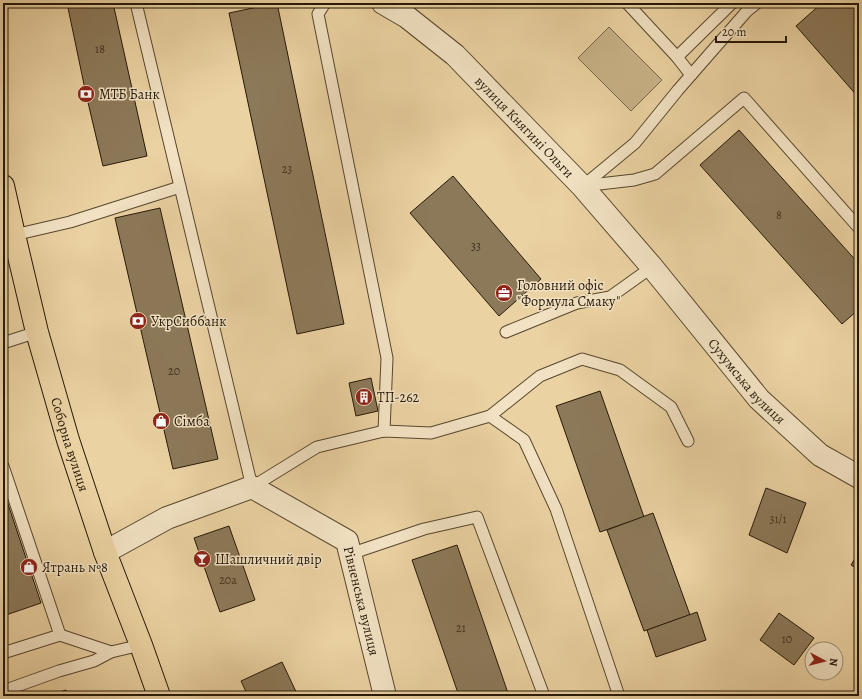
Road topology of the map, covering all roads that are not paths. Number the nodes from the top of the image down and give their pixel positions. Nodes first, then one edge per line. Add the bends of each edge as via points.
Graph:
1 (136, 3) edge
2 (325, 3) edge
3 (383, 3) edge
4 (627, 3) edge
5 (732, 3) edge
6 (757, 3) edge
7 (677, 56) junction
8 (691, 75) junction
9 (3, 186) edge
10 (582, 186) junction
11 (180, 187) junction
12 (859, 228) edge
13 (14, 235) junction
14 (652, 267) junction
15 (37, 332) junction
16 (506, 332) dead end
17 (3, 343) edge
18 (490, 416) junction
19 (384, 431) junction
20 (688, 441) dead end
21 (3, 466) edge
22 (859, 477) edge
23 (252, 487) junction
24 (105, 552) junction
25 (350, 554) junction
26 (60, 635) junction
27 (141, 645) junction
28 (111, 652) junction
29 (3, 653) edge
30 (3, 692) edge
31 (159, 696) edge
32 (385, 696) edge
33 (544, 696) edge
34 (619, 696) edge

1 - 11 lane
2 - 19 lane via 318,14 387,358
3 - 10 street, вулиця Княгині Ольги via 407,17 455,55
4 - 7 lane
5 - 7 lane
6 - 8 lane
7 - 8 lane
8 - 10 lane via 635,143
9 - 13 main road, Соборна вулиця
10 - 12 lane via 634,180 655,174 744,98
10 - 14 street, вулиця Княгині Ольги
11 - 13 lane via 70,222
11 - 23 lane
13 - 15 main road, Соборна вулиця
14 - 16 lane via 610,298 577,303
14 - 22 street, Сухумська вулиця via 759,399 820,455
15 - 17 lane
15 - 24 main road, Соборна вулиця via 68,440
18 - 19 lane via 431,433
18 - 20 lane via 540,376 582,359 620,370 671,407
18 - 34 lane via 524,440 556,509
19 - 23 lane via 317,448
21 - 26 lane
23 - 24 street via 167,518
23 - 25 street, Рівненська вулиця via 347,542
24 - 27 main road, Соборна вулиця
25 - 32 street, Рівненська вулиця
25 - 33 lane via 424,528 477,517
26 - 28 lane
26 - 29 lane
27 - 28 lane
27 - 31 main road, Соборна вулиця
28 - 30 lane via 94,661

